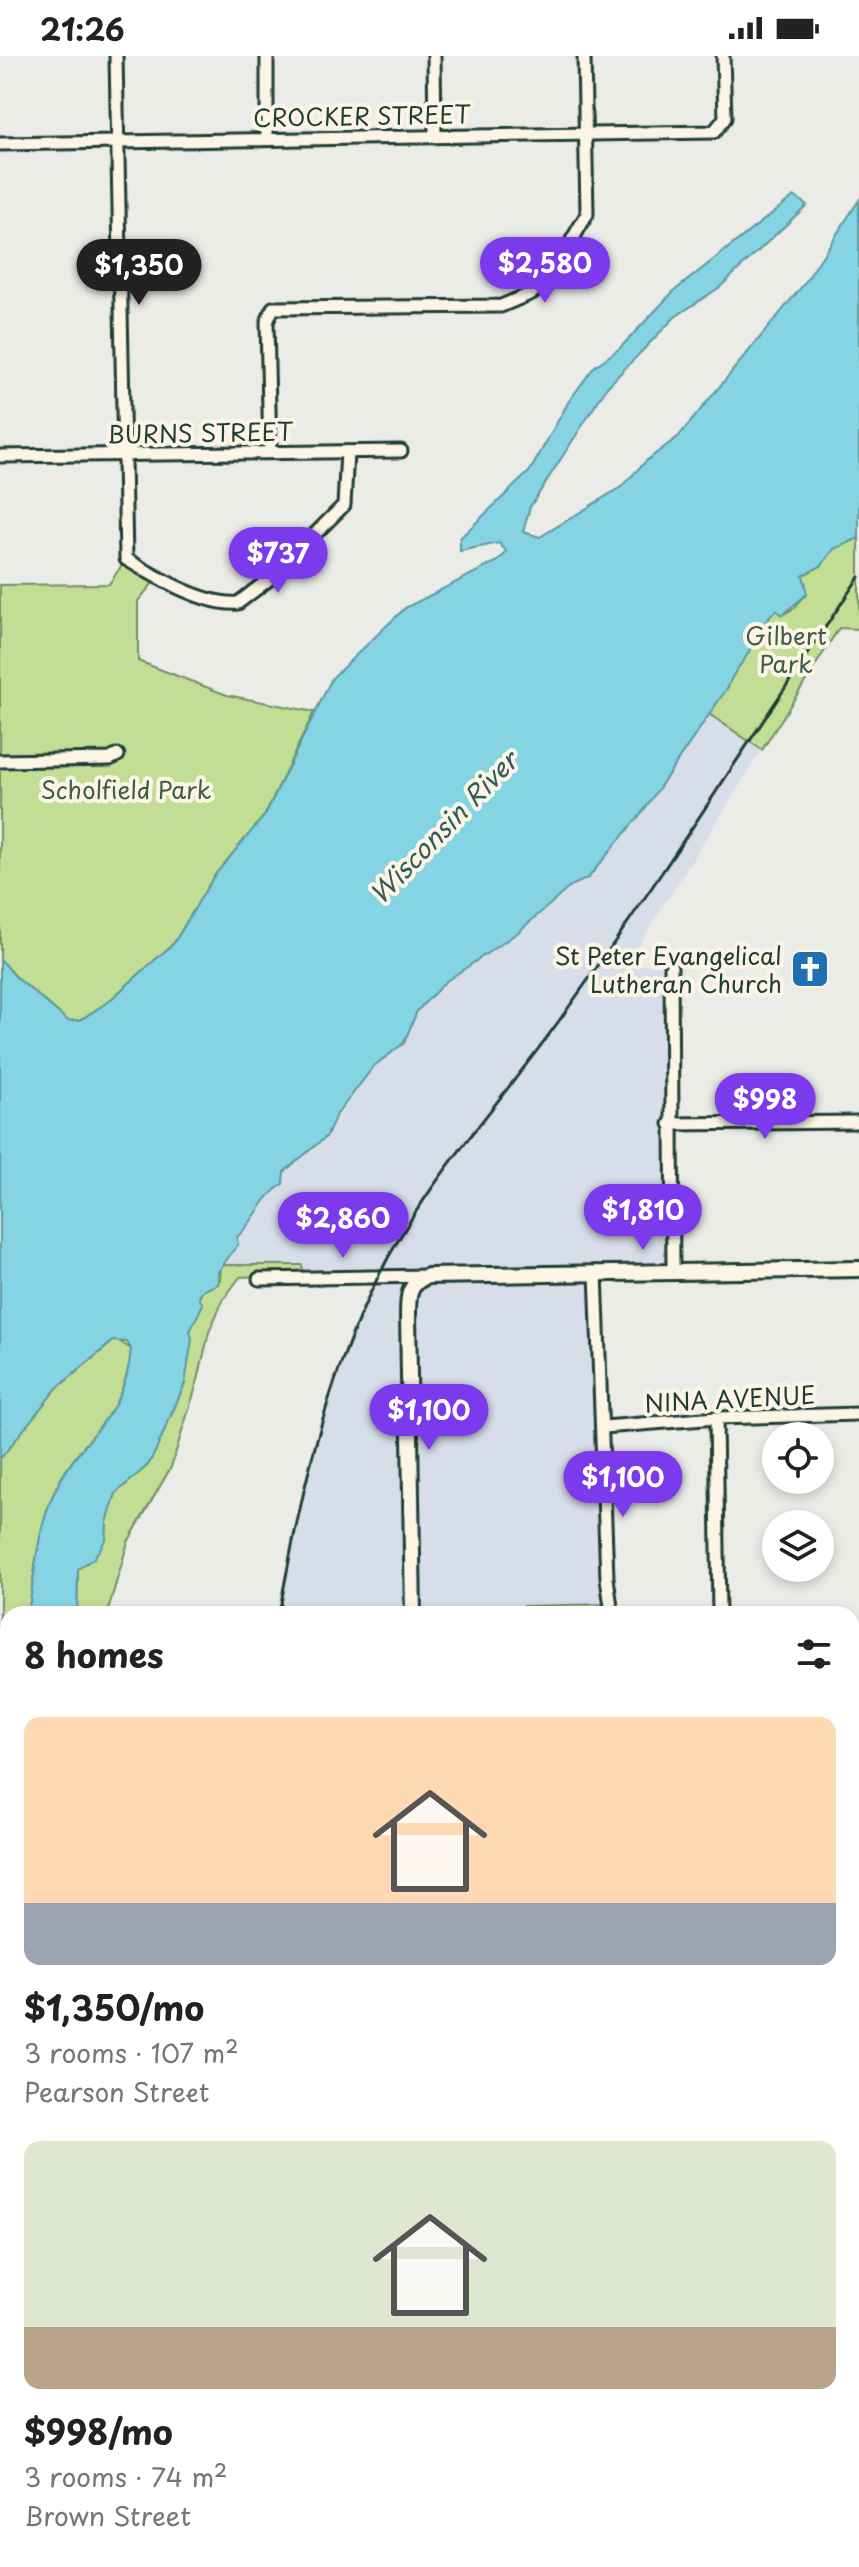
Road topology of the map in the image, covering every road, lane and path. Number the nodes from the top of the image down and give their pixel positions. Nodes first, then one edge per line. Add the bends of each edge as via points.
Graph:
1 (116, 56) edge
2 (267, 56) edge
3 (434, 56) edge
4 (584, 56) edge
5 (723, 56) edge
6 (585, 134) junction
7 (435, 135) junction
8 (267, 139) junction
9 (117, 142) junction
10 (0, 144) edge
11 (401, 451) dead end
12 (270, 452) junction
13 (347, 452) junction
14 (124, 455) junction
15 (0, 456) edge
16 (118, 755) dead end
17 (0, 761) edge
18 (671, 967) dead end
19 (859, 1122) edge
20 (670, 1124) junction
21 (859, 1269) edge
22 (673, 1271) junction
23 (596, 1272) junction
24 (428, 1276) junction
25 (259, 1279) dead end
26 (859, 1414) edge
27 (716, 1418) junction
28 (604, 1427) junction
29 (413, 1606) edge
30 (611, 1606) edge
31 (719, 1606) edge

1 - 9 street
2 - 8 street
3 - 7 street
4 - 6 street
5 - 6 street, CROCKER STREET via 722,125 714,132
6 - 7 street, CROCKER STREET
6 - 12 street via 587,214 553,273 532,293 501,306 273,308
7 - 8 street, CROCKER STREET
8 - 9 street, CROCKER STREET
9 - 10 street, CROCKER STREET
9 - 14 street
11 - 13 street, BURNS STREET
12 - 13 street, BURNS STREET
12 - 14 street, BURNS STREET
13 - 14 street via 344,505 262,587 238,603 217,602 126,559
14 - 15 street, BURNS STREET
16 - 17 street
18 - 20 street
19 - 20 street
20 - 22 street
21 - 22 street
22 - 23 street
23 - 24 street
23 - 28 street
24 - 25 street
24 - 29 street via 412,1285 408,1299
26 - 27 street, NINA AVENUE
27 - 28 street, NINA AVENUE
27 - 31 street
28 - 30 street

